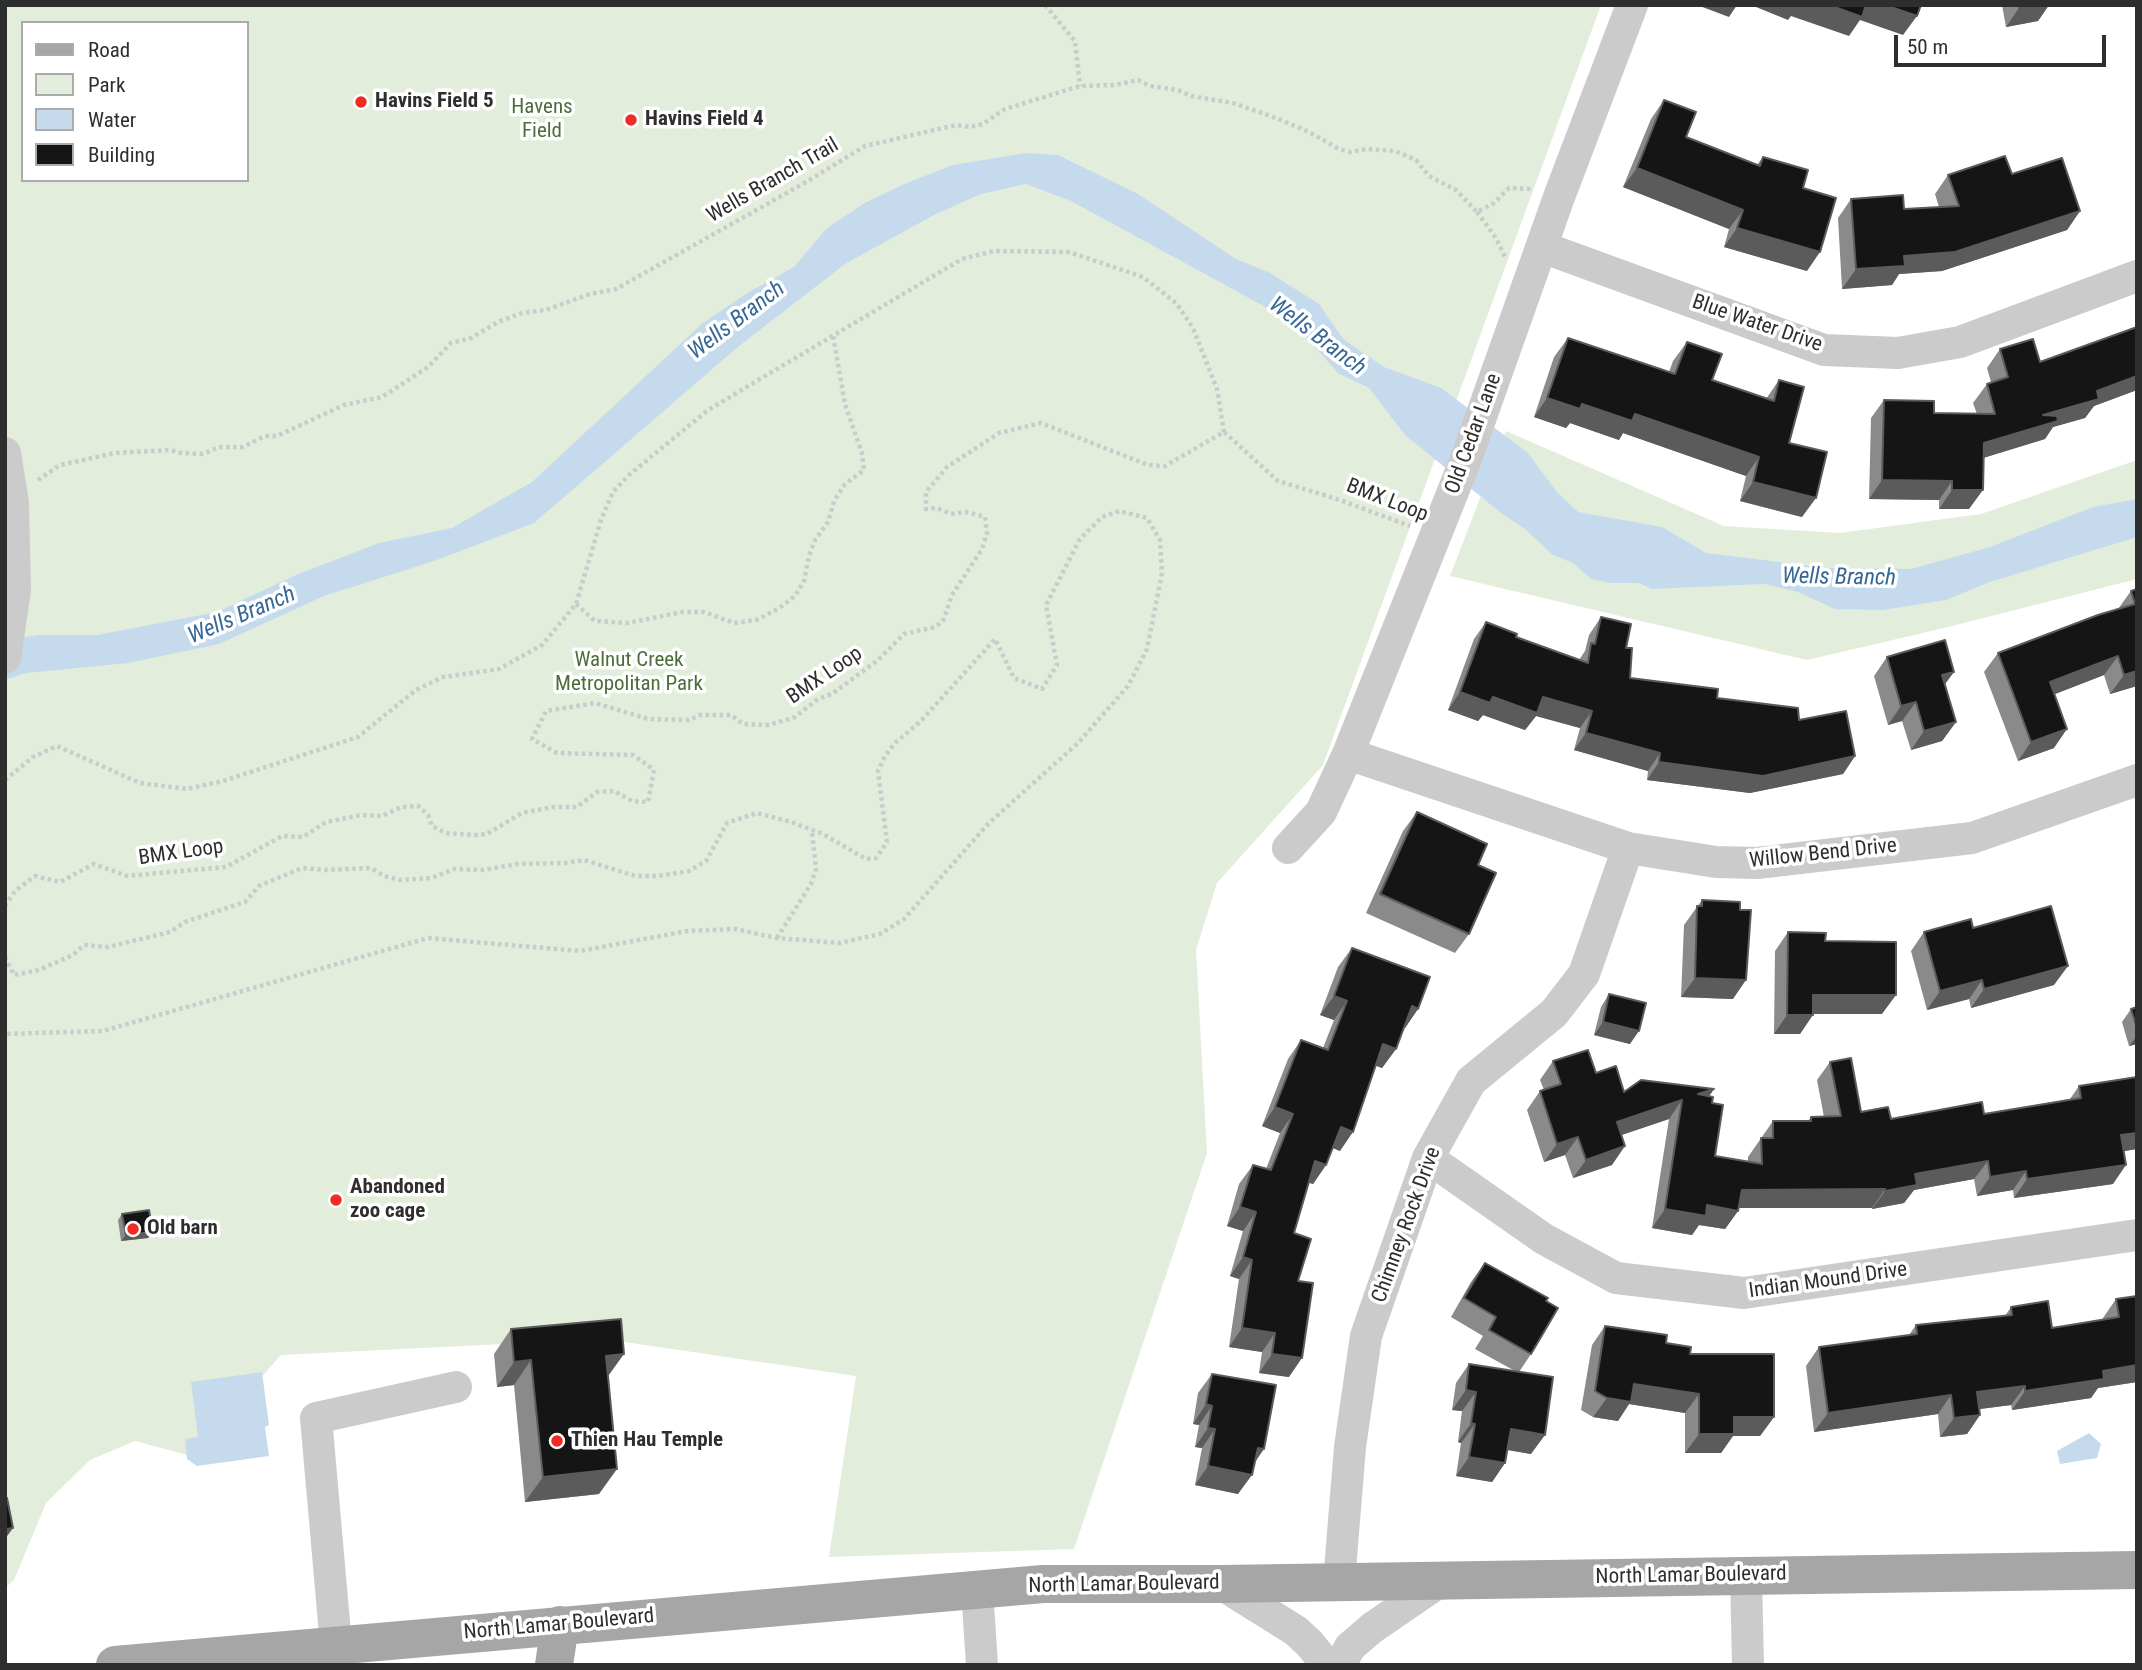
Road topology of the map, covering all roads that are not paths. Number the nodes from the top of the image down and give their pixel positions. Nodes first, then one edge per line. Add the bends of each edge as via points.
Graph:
1 (1632, 5) edge
2 (1542, 247) junction
3 (2137, 276) edge
4 (5, 453) edge
5 (5, 659) edge
6 (1348, 754) junction
7 (2137, 780) edge
8 (1288, 848) dead end
9 (1628, 848) junction
10 (1428, 1158) junction
11 (2137, 1235) edge
12 (456, 1387) dead end
13 (2137, 1570) edge
14 (1746, 1576) junction
15 (1442, 1580) junction
16 (1339, 1582) junction
17 (1221, 1584) junction
18 (977, 1589) junction
19 (560, 1625) junction
20 (336, 1645) junction
21 (116, 1665) edge
22 (554, 1665) edge
23 (982, 1665) edge
24 (1327, 1665) edge
25 (1340, 1665) edge
26 (1748, 1665) edge

1 - 2 street, Old Cedar Lane
2 - 3 street, Blue Water Drive via 1824,350 1898,353 1960,342
2 - 6 street, Old Cedar Lane via 1466,459
4 - 5 street via 13,503 15,590
6 - 8 street, Old Cedar Lane via 1321,812
6 - 9 street, Willow Bend Drive
7 - 9 street, Willow Bend Drive via 1972,838 1758,863 1716,862
9 - 10 street, Chimney Rock Drive via 1584,974 1554,1013 1471,1081
10 - 11 street, Indian Mound Drive via 1544,1239 1616,1278 1744,1293
10 - 16 street, Chimney Rock Drive via 1366,1336 1350,1447
12 - 20 street via 316,1418
13 - 14 main road, North Lamar Boulevard
14 - 15 main road, North Lamar Boulevard
14 - 26 street
15 - 16 main road, North Lamar Boulevard
15 - 25 street via 1372,1628 1350,1647
16 - 17 main road, North Lamar Boulevard
17 - 18 main road, North Lamar Boulevard via 1043,1584
17 - 24 street via 1296,1631
18 - 19 main road, North Lamar Boulevard
18 - 23 street
19 - 20 main road, North Lamar Boulevard
19 - 22 main road
20 - 21 main road, North Lamar Boulevard

